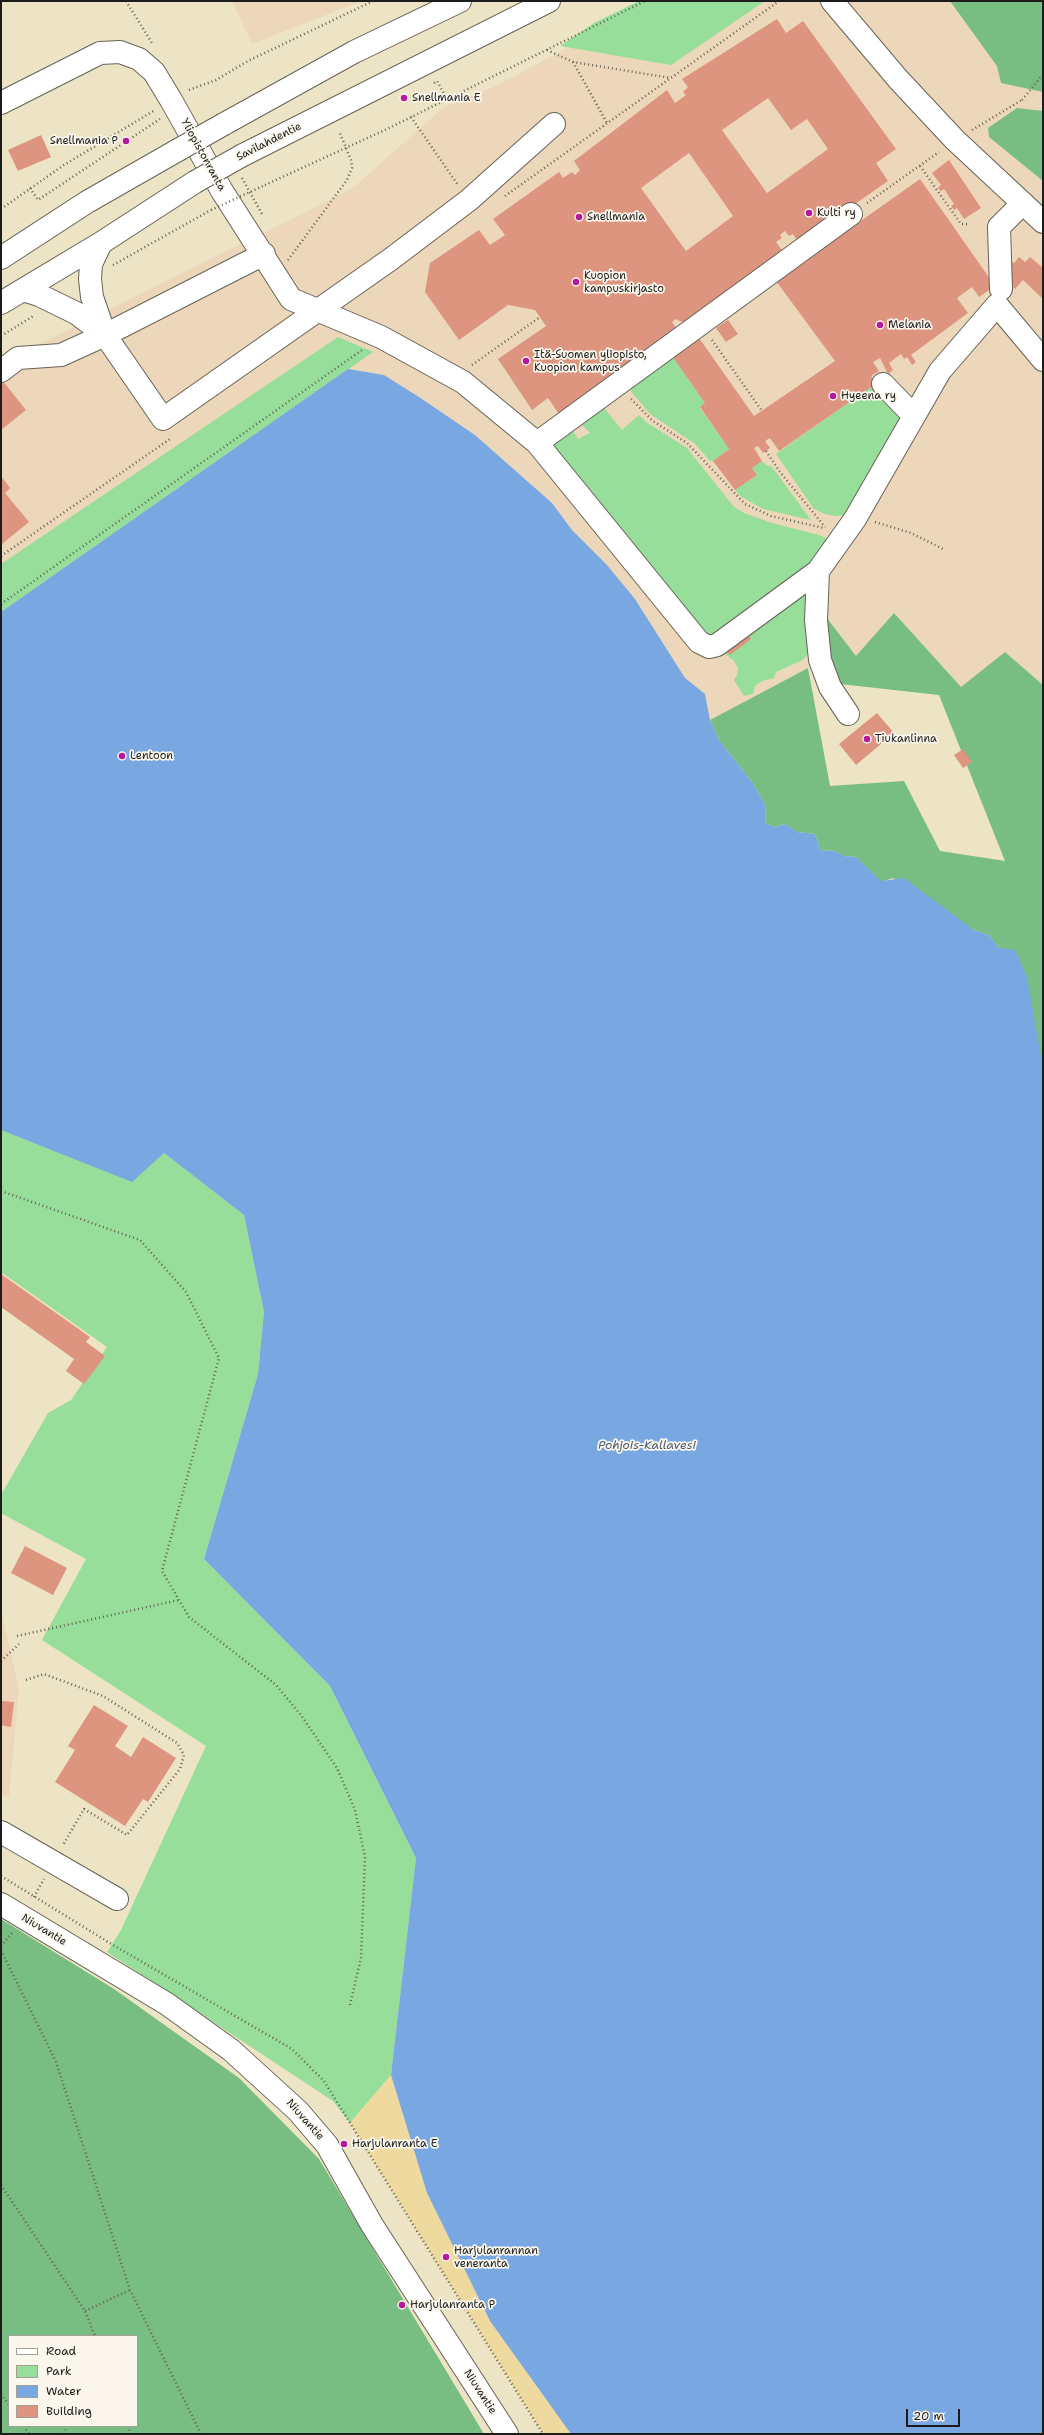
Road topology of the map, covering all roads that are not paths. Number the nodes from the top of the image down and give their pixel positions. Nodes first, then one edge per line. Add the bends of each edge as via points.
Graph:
1 (460, 1) edge
2 (549, 1) edge
3 (832, 1) edge
4 (1, 103) edge
5 (554, 124) dead end
6 (1023, 203) junction
7 (852, 214) road end
8 (1043, 222) edge
9 (101, 242) junction
10 (264, 254) junction
11 (1, 258) edge
12 (1001, 288) dead end
13 (23, 290) junction
14 (1, 303) edge
15 (317, 310) junction
16 (105, 335) junction
17 (1043, 360) edge
18 (1, 371) edge
19 (883, 384) dead end
20 (914, 416) junction
21 (537, 443) junction
22 (818, 571) junction
23 (848, 714) dead end
24 (1, 1832) edge
25 (117, 1899) dead end
26 (1, 1904) edge
27 (507, 2434) edge

1 - 11 main road, bridge via 354,52 224,124 87,202
2 - 9 main road, Savilahdentie, bridge via 243,155 195,182
3 - 6 main road via 898,79 955,140
4 - 10 main road, Yliopistonranta via 100,53 120,52 139,59 178,96 222,191
5 - 15 main road via 469,200 391,259
6 - 8 main road
6 - 12 main road via 998,227
7 - 21 main road
9 - 13 main road, Savilahdentie
9 - 16 main road via 91,264 90,279 92,297
10 - 15 main road, Yliopistonranta via 291,299
10 - 16 main road
13 - 14 main road, Savilahdentie
13 - 16 main road via 39,294 76,313
15 - 16 main road via 163,419
15 - 21 main road, Yliopistonranta via 382,337 463,382
16 - 18 main road via 61,355 18,358
17 - 20 main road via 997,305 940,371
19 - 20 main road
20 - 22 main road via 856,517
21 - 22 main road, Yliopistonranta via 699,642 709,647 717,645
22 - 23 main road via 816,620 820,660 830,687
24 - 25 main road
26 - 27 main road, Niuvantie via 168,2004 231,2050 298,2111 327,2145 372,2225

